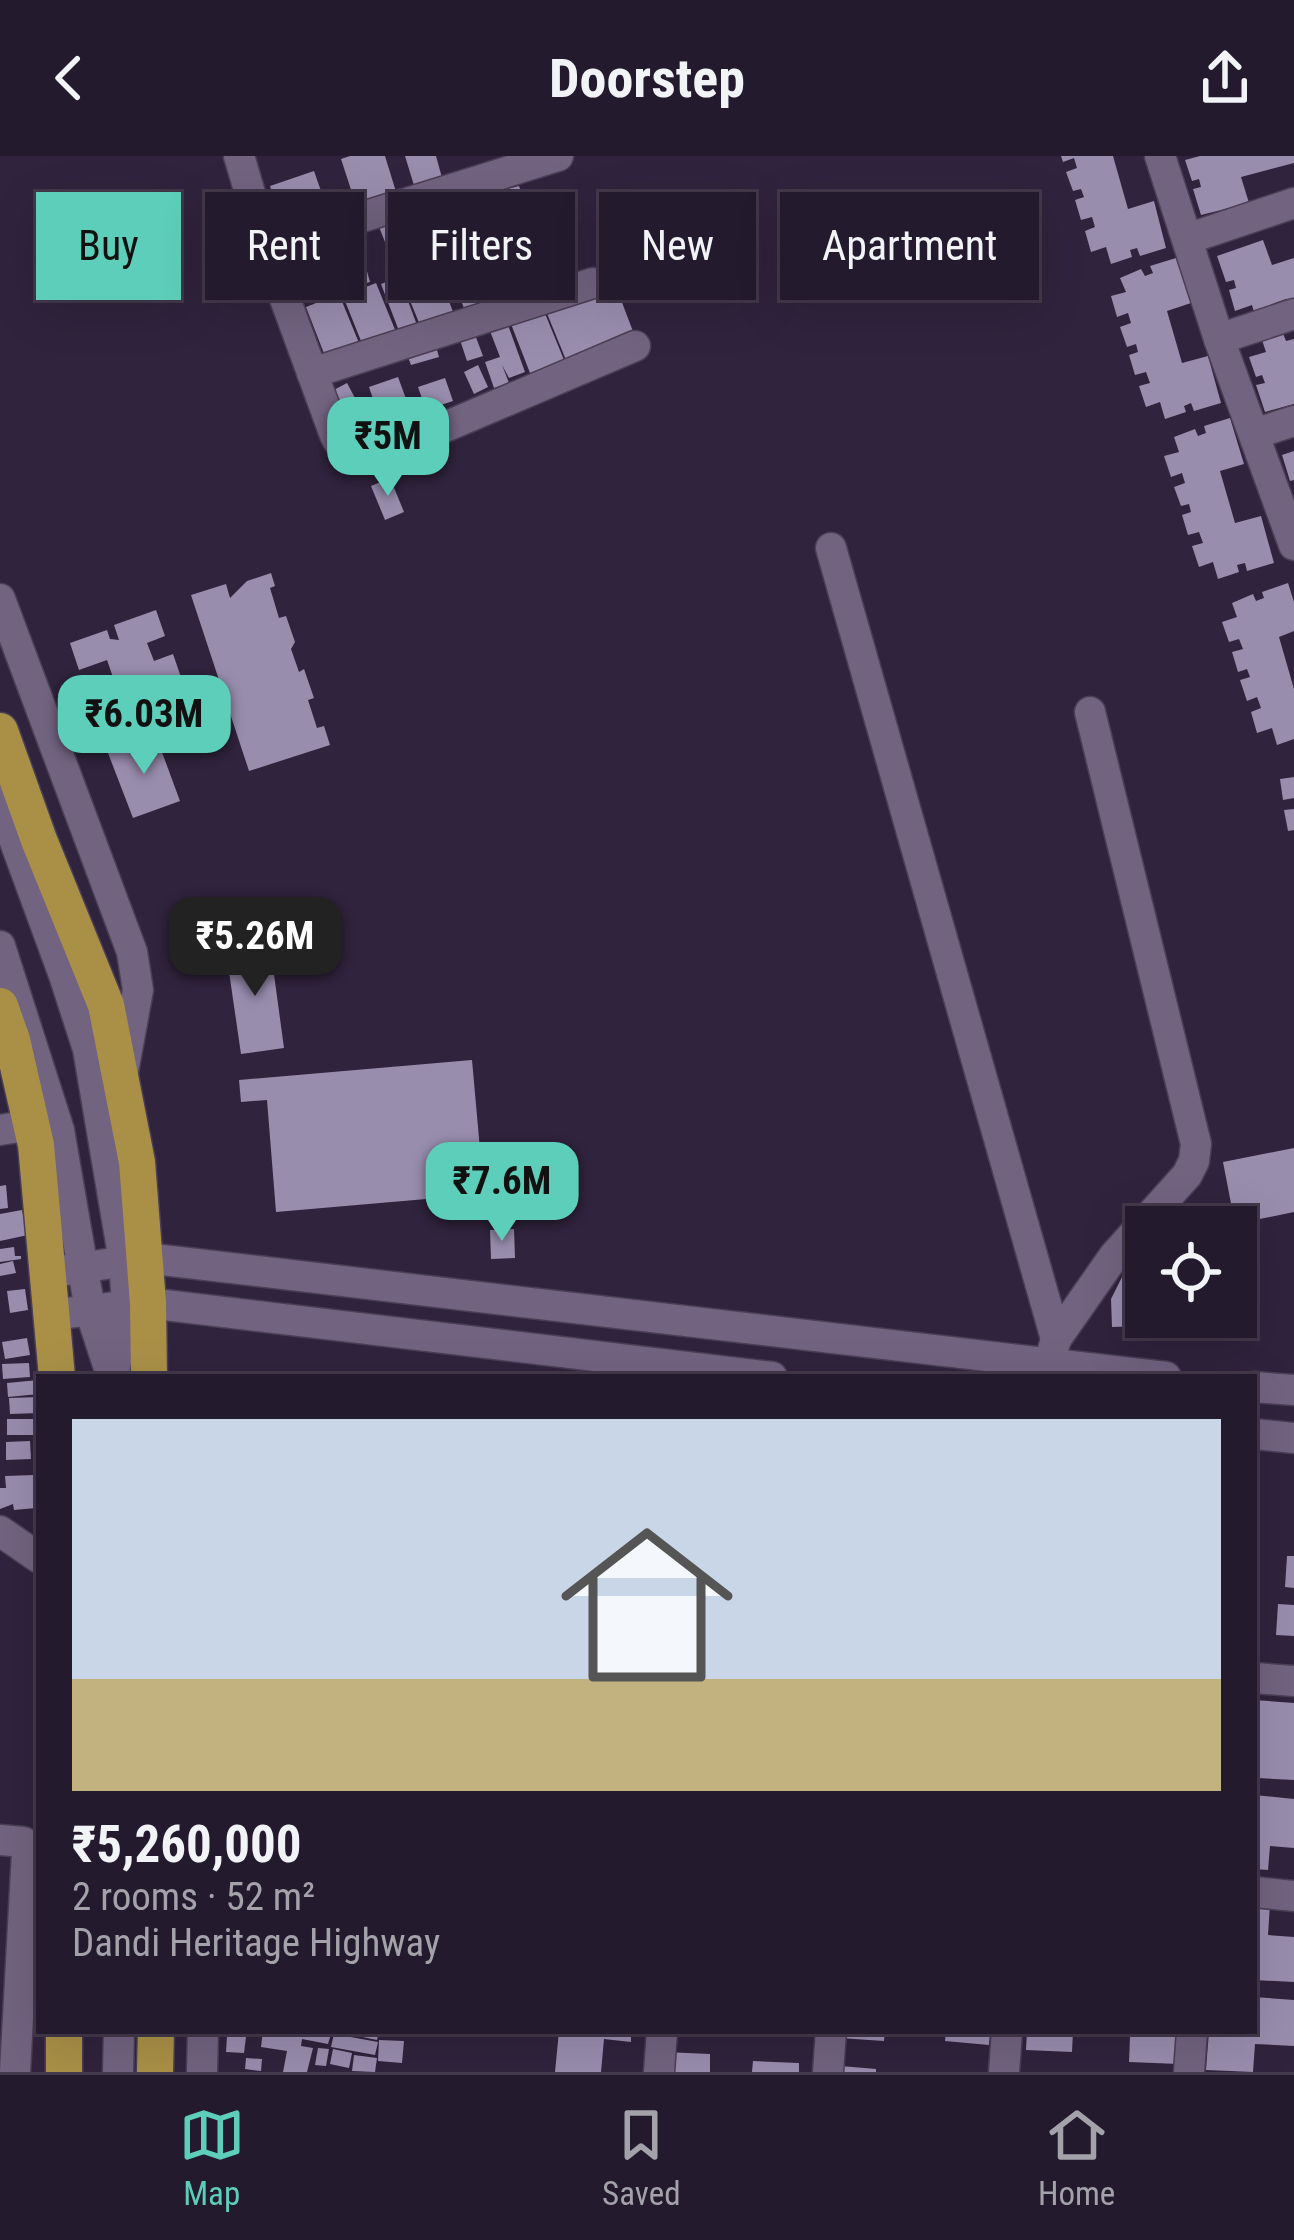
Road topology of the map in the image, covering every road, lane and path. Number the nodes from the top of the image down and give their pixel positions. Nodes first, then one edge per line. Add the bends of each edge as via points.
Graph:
1 (239, 156) edge
2 (558, 156) edge
3 (1160, 156) edge
4 (250, 192) edge
5 (1294, 203) edge
6 (364, 216) edge
7 (1187, 239) junction
8 (593, 284) dead end
9 (285, 300) edge
10 (1294, 314) edge
11 (1219, 339) junction
12 (635, 346) dead end
13 (312, 373) junction
14 (1294, 421) edge
15 (1254, 434) junction
16 (1293, 538) edge
17 (831, 548) dead end
18 (0, 599) edge
19 (1090, 712) dead end
20 (0, 731) edge
21 (0, 801) edge
22 (0, 946) edge
23 (0, 1006) edge
24 (121, 1082) junction
25 (15, 1116) edge
26 (135, 1260) junction
27 (85, 1267) junction
28 (48, 1273) junction
29 (371, 1284) junction
30 (138, 1304) junction
31 (90, 1310) junction
32 (51, 1315) junction
33 (367, 1329) junction
34 (1051, 1360) edge
35 (57, 1374) edge
36 (112, 1374) edge
37 (114, 1374) edge
38 (149, 1374) edge
39 (714, 1374) edge
40 (1146, 1374) edge
41 (1257, 1387) edge
42 (1294, 1390) edge
43 (1257, 1434) edge
44 (1294, 1438) edge
45 (0, 1532) edge
46 (36, 1556) edge
47 (1257, 1678) edge
48 (1294, 1682) edge
49 (3, 1840) edge
50 (1257, 1892) edge
51 (1294, 1896) edge
52 (64, 2034) edge
53 (119, 2034) edge
54 (156, 2034) edge
55 (203, 2034) edge
56 (662, 2034) edge
57 (831, 2034) edge
58 (1007, 2034) edge
59 (1192, 2034) edge
60 (15, 2072) edge
61 (64, 2072) edge
62 (118, 2072) edge
63 (155, 2072) edge
64 (202, 2072) edge
65 (658, 2072) edge
66 (828, 2072) edge
67 (1004, 2072) edge
68 (1190, 2072) edge

1 - 4 street
2 - 6 street
3 - 7 street
5 - 7 street
7 - 11 street
8 - 13 street
9 - 13 street
10 - 11 street
11 - 15 street
12 - 13 street via 362,457 340,447
14 - 15 street
15 - 16 street
17 - 34 street
18 - 24 street via 131,952 138,990
19 - 34 street via 1196,1144 1187,1175 1114,1256
20 - 24 highway via 106,1005
21 - 26 street via 88,1049
22 - 27 street via 59,1130
23 - 25 highway via 12,1040
24 - 26 highway via 137,1162
25 - 28 highway via 36,1145
26 - 27 street
26 - 29 street
26 - 30 highway
27 - 28 street
27 - 31 street
28 - 32 highway
29 - 33 street
29 - 34 street
30 - 31 street
30 - 33 street
30 - 37 street
30 - 38 highway
31 - 32 street
31 - 36 street
32 - 35 highway
33 - 39 street
34 - 40 street
41 - 42 street
43 - 44 street
45 - 46 street
47 - 48 street
49 - 60 street via 23,1842 27,1852
50 - 51 street
52 - 61 highway
53 - 62 street
54 - 63 highway
55 - 64 street
56 - 65 street
57 - 66 street
58 - 67 street
59 - 68 street

